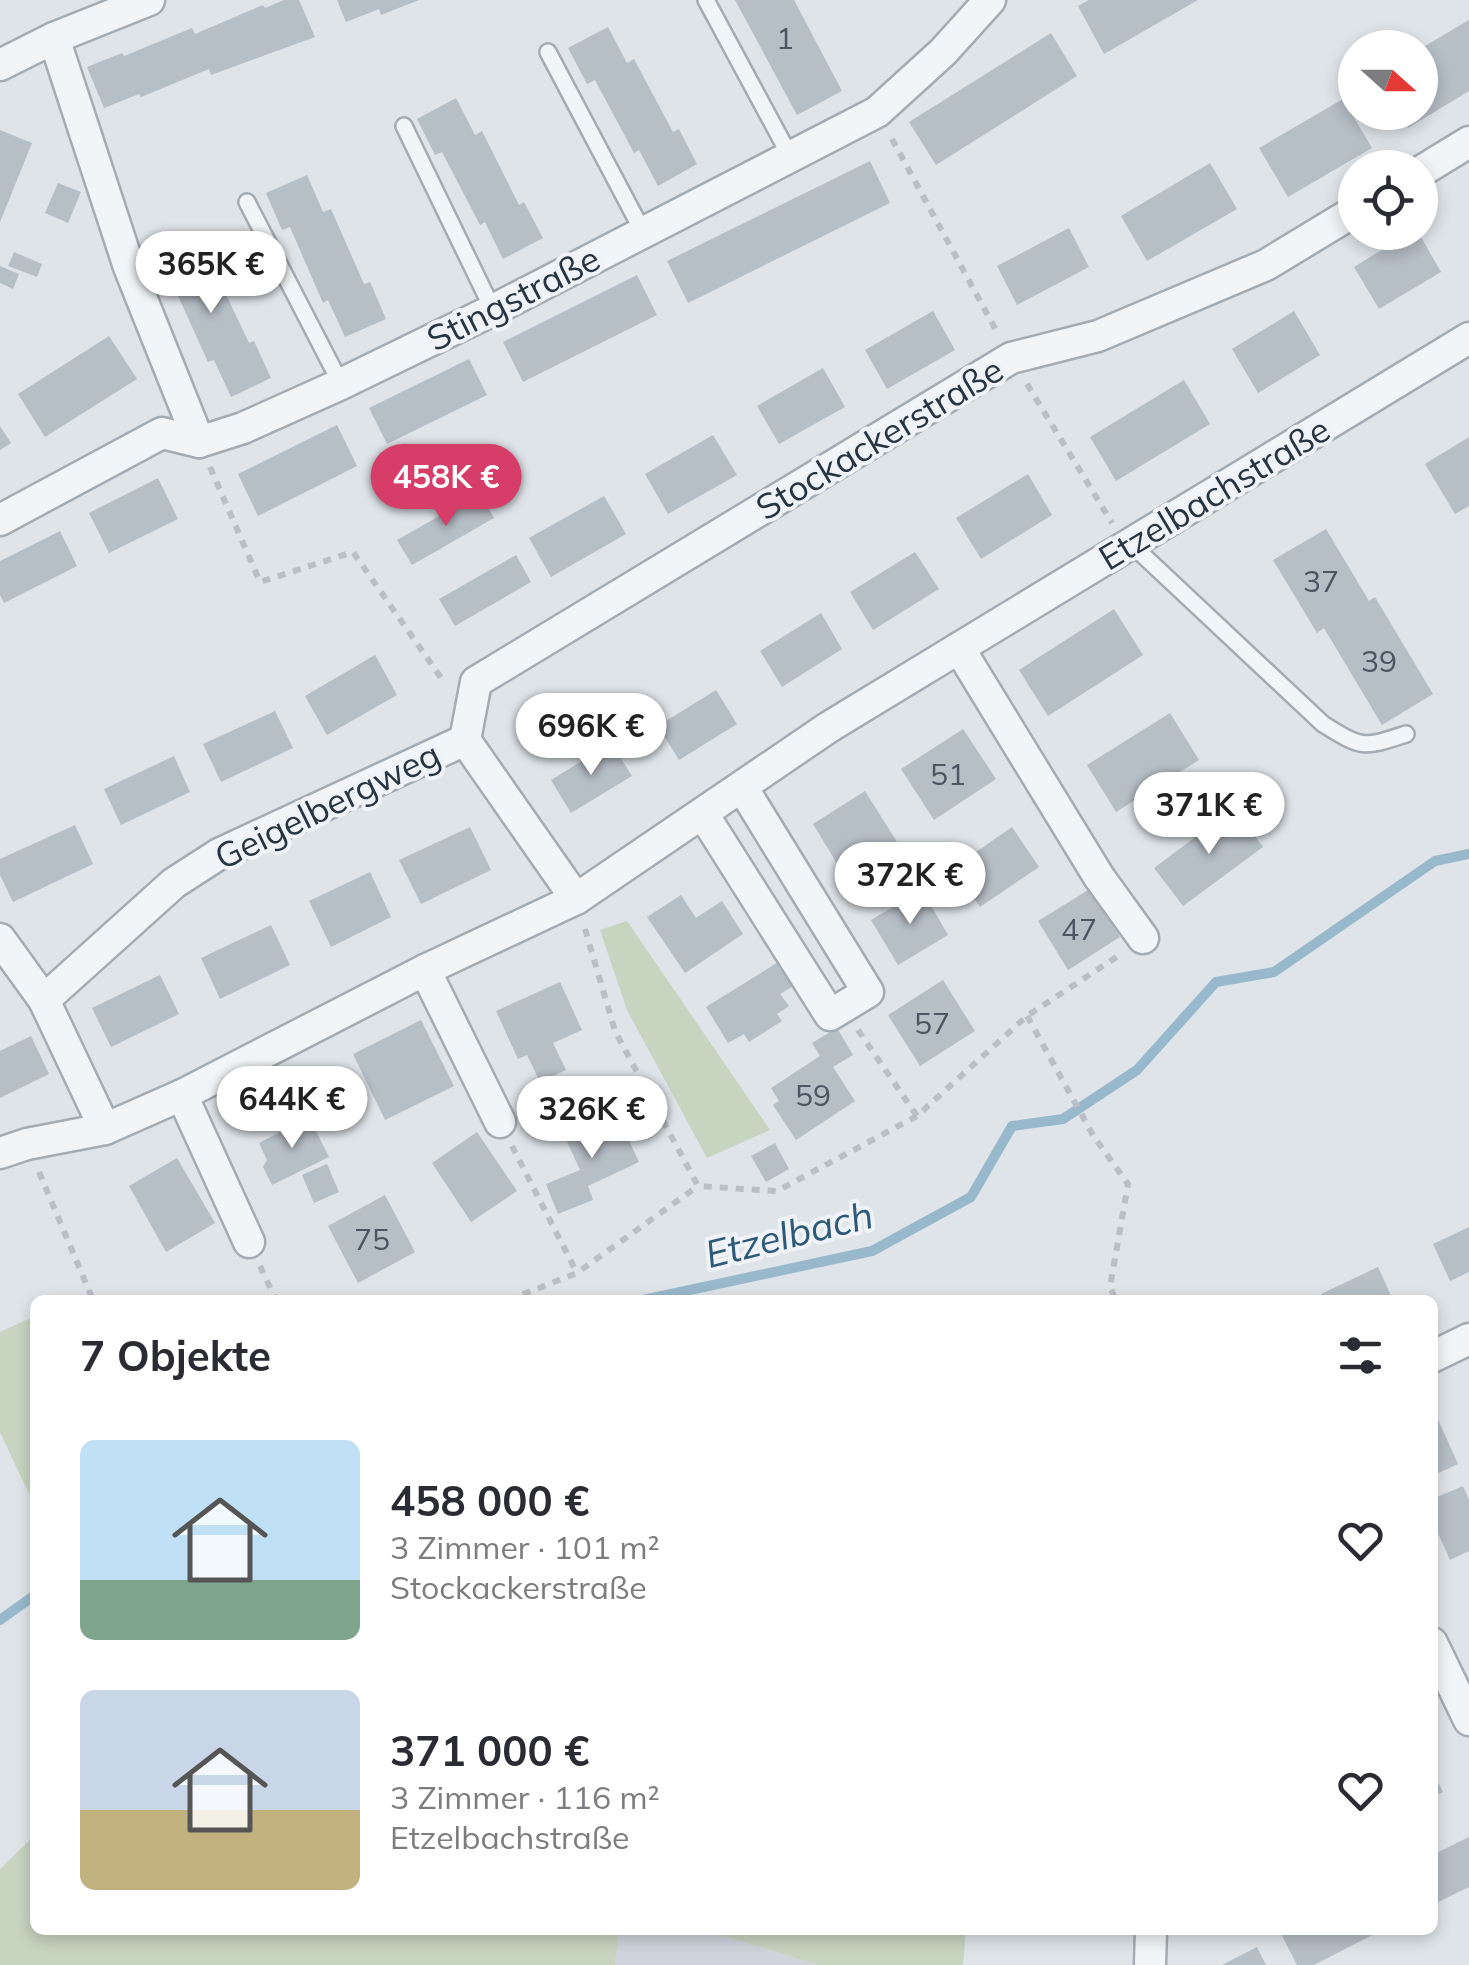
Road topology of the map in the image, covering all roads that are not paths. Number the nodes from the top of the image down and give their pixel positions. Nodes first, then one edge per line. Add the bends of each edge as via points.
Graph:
1 (148, 0) edge
2 (706, 0) edge
3 (990, 0) edge
4 (54, 38) junction
5 (548, 52) dead end
6 (0, 65) edge
7 (404, 126) dead end
8 (1469, 142) edge
9 (790, 156) junction
10 (1438, 161) edge
11 (248, 202) dead end
12 (1338, 221) edge
13 (643, 232) junction
14 (494, 310) junction
15 (1469, 338) edge
16 (341, 384) junction
17 (199, 442) junction
18 (0, 520) edge
19 (1130, 543) junction
20 (958, 648) junction
21 (1406, 734) dead end
22 (464, 740) junction
23 (742, 787) junction
24 (702, 814) junction
25 (576, 899) junction
26 (1144, 938) road end
27 (0, 939) edge
28 (426, 970) junction
29 (44, 1000) junction
30 (182, 1096) junction
31 (500, 1122) road end
32 (106, 1129) junction
33 (13, 1149) edge
34 (249, 1242) dead end
35 (1469, 1339) edge
36 (1438, 1355) edge
37 (1438, 1655) edge
38 (1469, 1720) edge
39 (1150, 1935) edge
40 (1150, 1965) edge

1 - 4 street
2 - 9 lane
3 - 9 street, Stingstraße via 876,112
4 - 6 street
4 - 17 street via 129,267
5 - 13 lane
7 - 14 lane
8 - 10 street
9 - 13 street, Stingstraße
11 - 16 lane
12 - 22 street, Stockackerstraße via 1266,265 1098,336 1011,358 476,682
13 - 14 street, Stingstraße
14 - 16 street, Stingstraße
15 - 19 street, Etzelbachstraße
16 - 17 street, Stingstraße
17 - 18 street, Stingstraße via 162,433
19 - 20 street, Etzelbachstraße
19 - 21 lane via 1323,724 1367,746
20 - 23 street, Etzelbachstraße
20 - 26 street
22 - 25 street, Geigelbergweg
22 - 29 street, Geigelbergweg via 219,854 174,883
23 - 24 street, Etzelbachstraße
23 - 24 street via 868,992 830,1015
24 - 25 street, Etzelbachstraße
25 - 28 street, Etzelbachstraße
27 - 29 street
28 - 30 street, Etzelbachstraße
28 - 31 street
29 - 32 street
30 - 32 street, Etzelbachstraße
30 - 34 street
32 - 33 street, Etzelbachstraße
35 - 36 street
37 - 38 street
39 - 40 street

